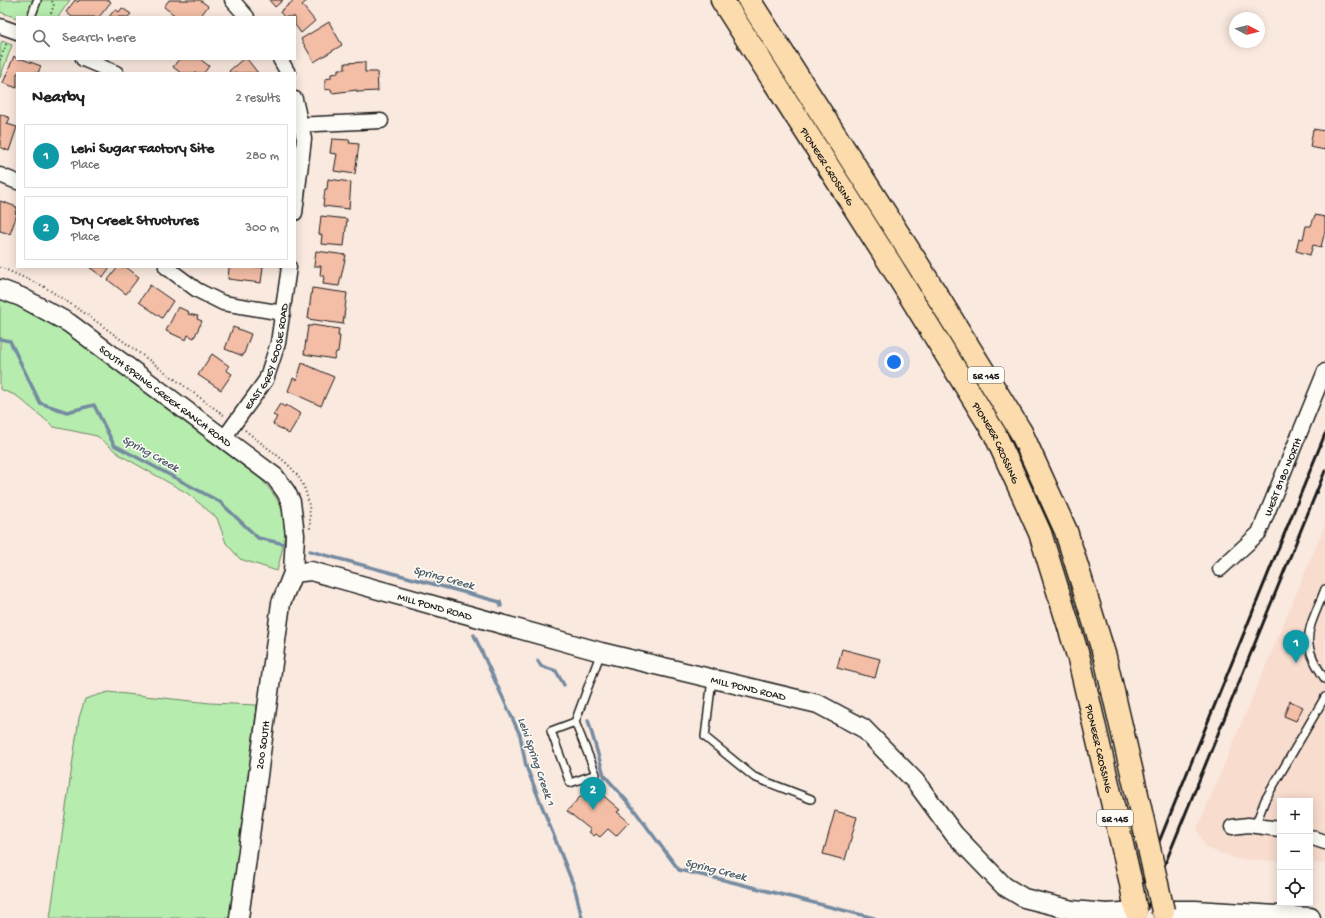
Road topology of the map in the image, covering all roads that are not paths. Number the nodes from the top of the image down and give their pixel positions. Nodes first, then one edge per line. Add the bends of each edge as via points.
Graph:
1 (232, 0) edge
2 (722, 0) edge
3 (749, 0) edge
4 (37, 1) edge
5 (31, 16) edge
6 (247, 16) edge
7 (0, 26) edge
8 (12, 36) edge
9 (85, 60) edge
10 (281, 60) edge
11 (114, 72) edge
12 (287, 72) edge
13 (296, 108) edge
14 (381, 121) dead end
15 (298, 125) edge
16 (0, 175) edge
17 (16, 182) edge
18 (296, 205) edge
19 (167, 268) edge
20 (289, 268) edge
21 (0, 289) edge
22 (283, 313) junction
23 (1325, 371) edge
24 (224, 438) junction
25 (1220, 569) dead end
26 (293, 573) junction
27 (1325, 589) edge
28 (601, 652) junction
29 (712, 678) junction
30 (1325, 679) edge
31 (1325, 697) edge
32 (575, 722) junction
33 (812, 799) dead end
34 (1254, 826) junction
35 (1232, 828) dead end
36 (1277, 829) edge
37 (1313, 838) edge
38 (1325, 842) edge
39 (1164, 914) edge
40 (1137, 915) edge
41 (239, 918) edge
42 (1310, 918) edge

1 - 6 street
2 - 40 highway, PIONEER CROSSING / SR 145, bridge via 995,434 1040,532 1079,659
3 - 39 highway, PIONEER CROSSING / SR 145, bridge via 917,263 1021,432 1066,531 1105,657
4 - 5 lane
7 - 8 street
9 - 11 street
10 - 12 street
13 - 15 street
14 - 15 street
15 - 18 street via 304,139
16 - 17 street
19 - 22 street via 197,290 223,303
20 - 22 street, EAST GREY GOOSE ROAD
21 - 24 street, SOUTH SPRING CREEK RANCH ROAD via 21,297 69,324
22 - 24 street, EAST GREY GOOSE ROAD via 278,343 266,380
23 - 25 street, WEST 8180 NORTH via 1259,533
24 - 26 street, SOUTH SPRING CREEK RANCH ROAD via 275,477 286,492 294,516
26 - 28 street, MILL POND ROAD via 311,572
26 - 41 street, 200 SOUTH via 281,603
27 - 30 lane via 1310,622 1308,646
28 - 29 street, MILL POND ROAD
28 - 32 lane
29 - 33 lane via 705,737 754,777
29 - 40 street, MILL POND ROAD, bridge via 818,704 863,728 915,781 954,834 1004,886 1024,898 1072,910
31 - 34 lane via 1266,800
32 - 32 lane via 551,731 570,783 596,774
34 - 35 street
34 - 36 street
37 - 38 street
39 - 42 main road via 1198,911

